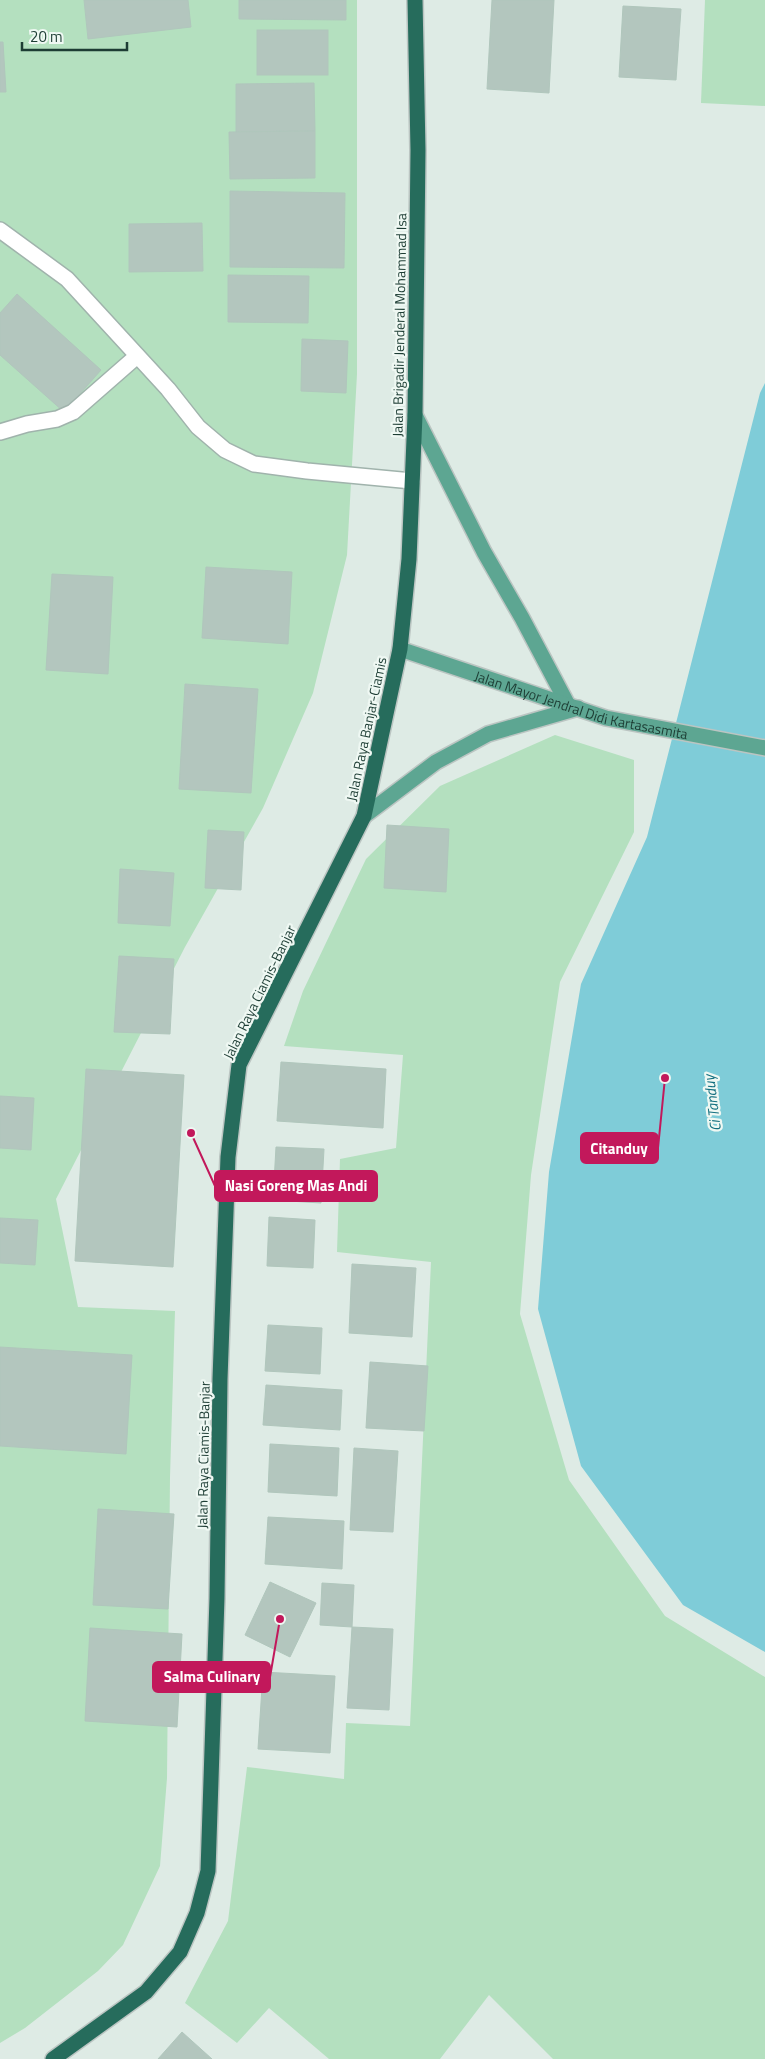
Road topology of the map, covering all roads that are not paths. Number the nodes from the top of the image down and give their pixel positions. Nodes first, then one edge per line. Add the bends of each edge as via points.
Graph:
1 (415, 0) edge
2 (0, 230) edge
3 (137, 356) junction
4 (415, 415) junction
5 (0, 432) edge
6 (412, 480) junction
7 (400, 649) junction
8 (573, 707) junction
9 (765, 748) edge
10 (364, 816) junction
11 (53, 2059) edge

1 - 4 highway, Jalan Brigadir Jenderal Mohammad Isa via 418,160
2 - 3 street via 66,279
3 - 5 street via 73,412 57,419
3 - 6 street via 198,427 225,450 254,464
4 - 6 highway, Jalan Brigadir Jenderal Mohammad Isa
4 - 8 main road via 484,552
6 - 7 highway, Jalan Brigadir Jenderal Mohammad Isa via 410,559
7 - 8 main road, Jalan Mayor Jendral Didi Kartasasmita
7 - 10 highway, Jalan Raya Banjar-Ciamis
8 - 9 main road, Jalan Mayor Jendral Didi Kartasasmita via 606,718
8 - 10 main road via 488,734 436,762
10 - 11 highway, Jalan Raya Ciamis-Banjar via 239,1065 228,1167 208,1871 198,1913 180,1952 146,1992

